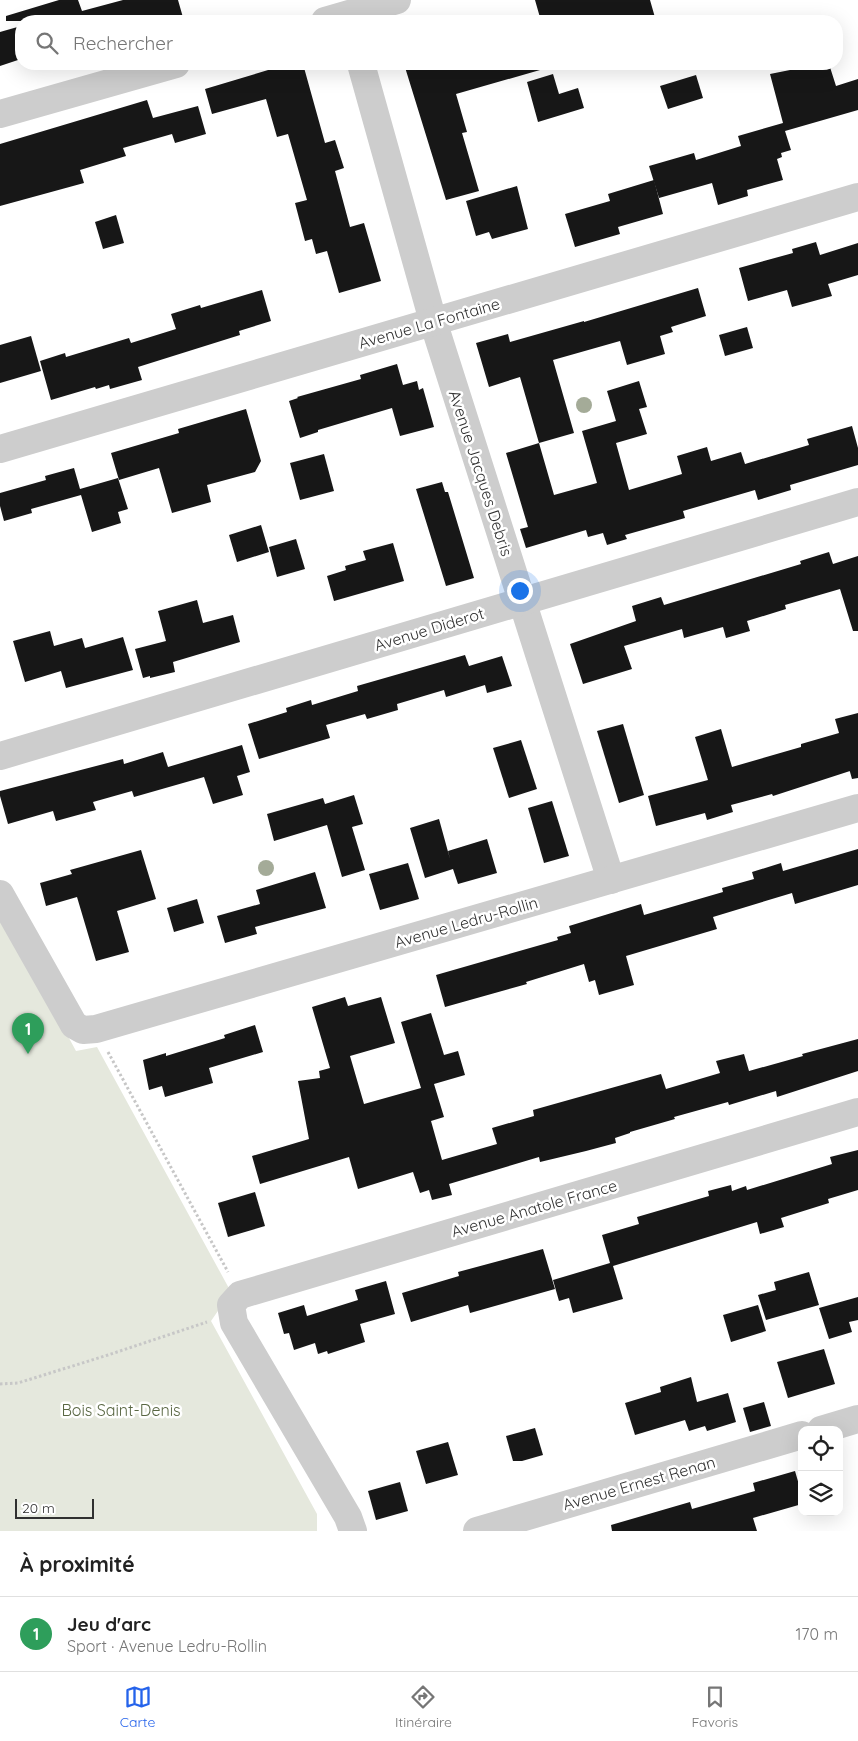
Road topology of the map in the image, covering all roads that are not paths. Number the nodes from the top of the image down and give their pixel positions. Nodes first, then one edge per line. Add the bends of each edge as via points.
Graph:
1 (397, 0) edge
2 (341, 14) edge
3 (155, 70) edge
4 (363, 70) edge
5 (0, 114) edge
6 (858, 197) edge
7 (432, 322) junction
8 (0, 449) edge
9 (858, 502) edge
10 (522, 601) junction
11 (0, 756) edge
12 (858, 808) edge
13 (611, 880) junction
14 (0, 894) edge
15 (858, 1112) edge
16 (858, 1419) edge
17 (834, 1426) edge
18 (798, 1436) edge
19 (353, 1531) edge
20 (477, 1531) edge

1 - 2 street
3 - 5 street
4 - 7 street, Avenue Jacques Debris
6 - 7 street, Avenue La Fontaine
7 - 8 street, Avenue La Fontaine
7 - 10 street, Avenue Jacques Debris
9 - 10 street, Avenue Diderot
10 - 11 street, Avenue Diderot
10 - 13 street, Avenue Jacques Debris
12 - 13 street, Avenue Ledru-Rollin
13 - 14 street, Avenue Ledru-Rollin via 85,1027
15 - 19 street, Avenue Anatole France via 240,1294 231,1305 234,1323 348,1517
16 - 17 street
18 - 20 street, Avenue Ernest Renan

